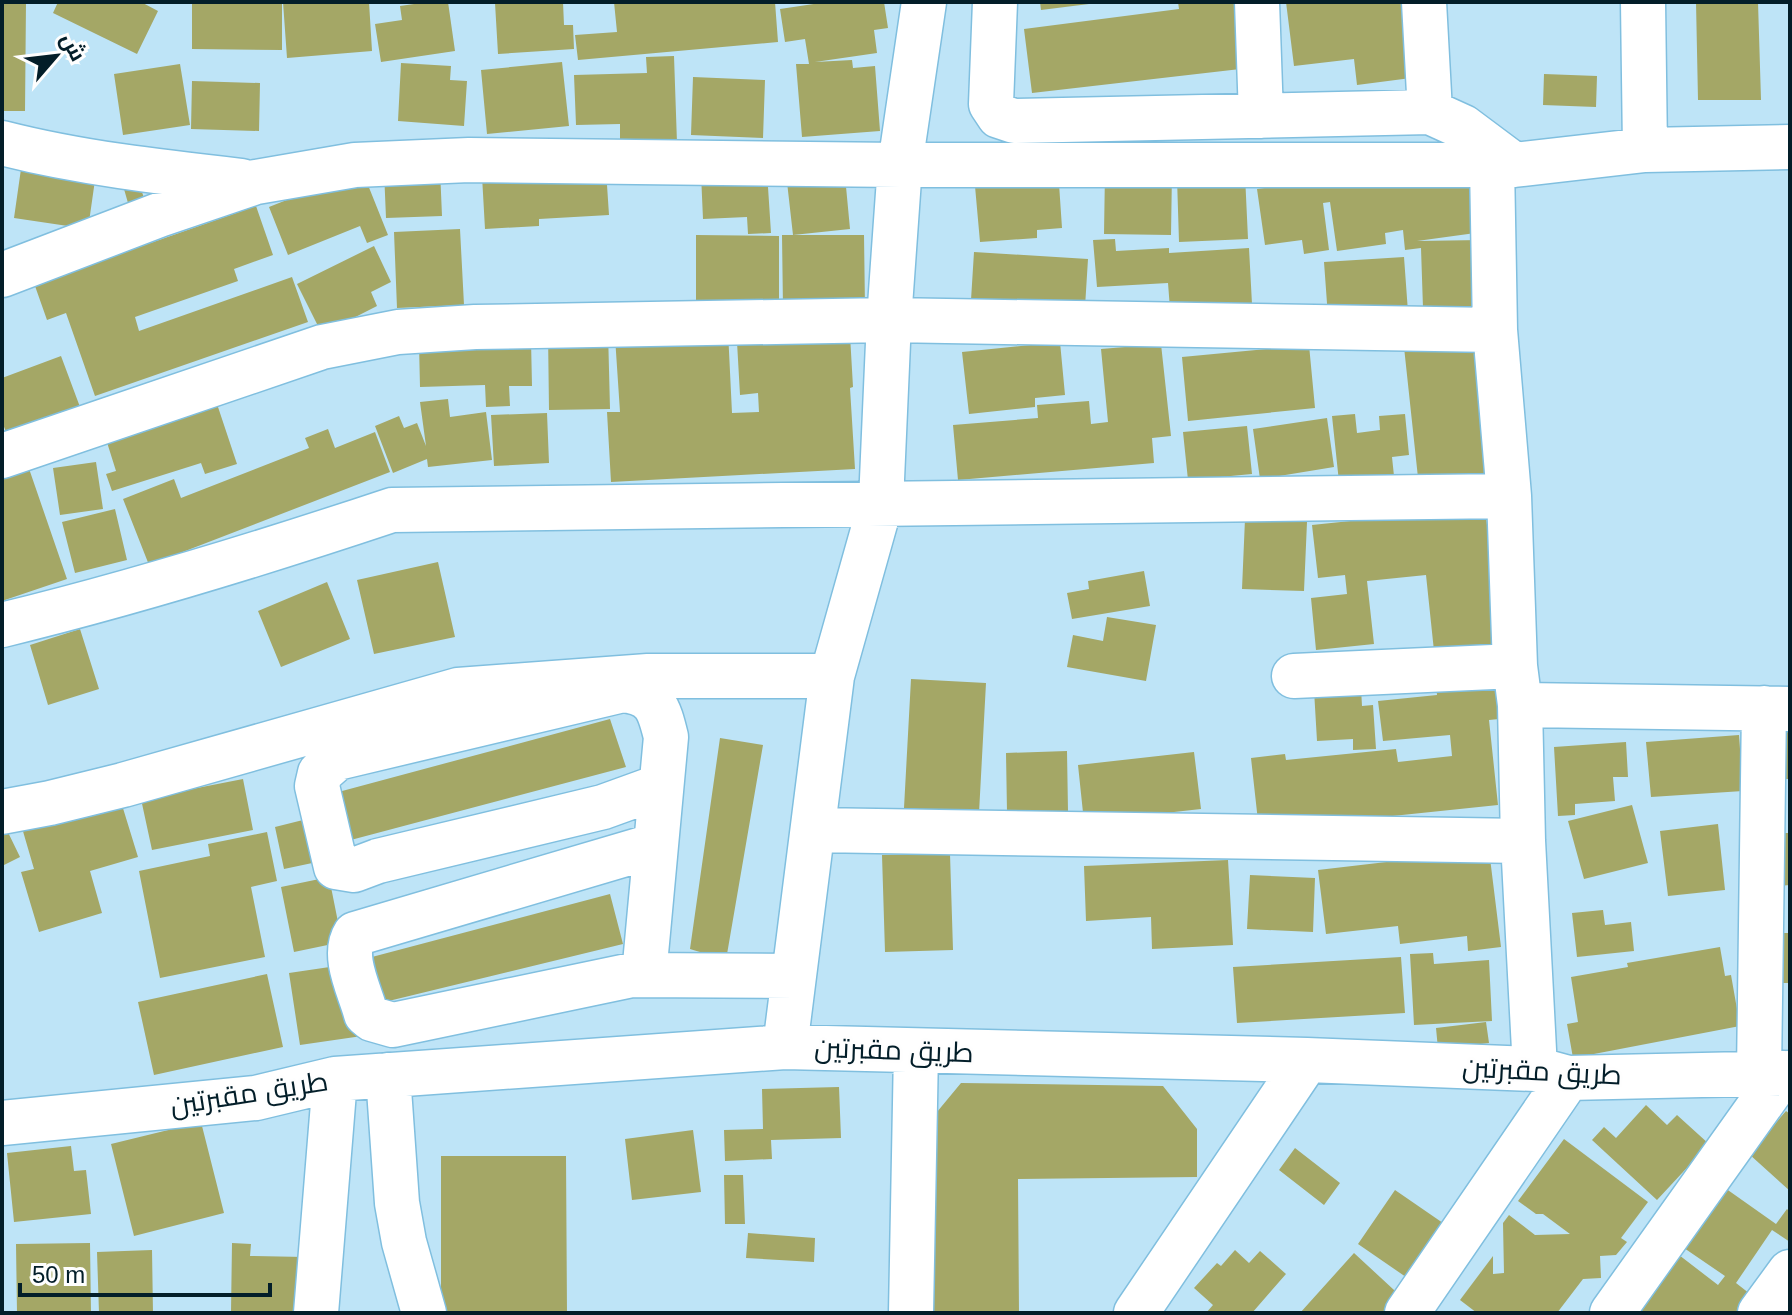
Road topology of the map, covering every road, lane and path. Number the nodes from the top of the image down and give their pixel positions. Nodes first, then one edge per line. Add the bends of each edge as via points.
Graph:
1 (924, 2) edge
2 (995, 2) edge
3 (1257, 2) edge
4 (1424, 2) edge
5 (1643, 2) edge
6 (1430, 112) junction
7 (1261, 116) junction
8 (2, 143) edge
9 (1790, 147) edge
10 (1645, 150) junction
11 (1503, 164) junction
12 (900, 165) junction
13 (256, 182) junction
14 (2, 275) edge
15 (889, 320) junction
16 (1495, 330) junction
17 (2, 456) edge
18 (1509, 496) junction
19 (881, 502) junction
20 (2, 625) edge
21 (832, 676) junction
22 (1294, 676) dead end
23 (1518, 686) junction
24 (1777, 709) edge
25 (661, 786) junction
26 (2, 812) edge
27 (814, 830) junction
28 (1523, 841) junction
29 (656, 845) junction
30 (644, 975) junction
31 (794, 976) junction
32 (785, 1047) junction
33 (916, 1051) junction
34 (1307, 1060) junction
35 (1778, 1073) edge
36 (1551, 1074) junction
37 (388, 1075) junction
38 (335, 1079) junction
39 (2, 1123) edge
40 (1790, 1272) edge
41 (316, 1313) edge
42 (424, 1313) edge
43 (911, 1313) edge
44 (1136, 1313) edge
45 (1407, 1313) edge
46 (1612, 1313) edge
47 (1760, 1313) edge

1 - 12 street
2 - 7 street via 991,104 999,116 1014,121
3 - 7 street
4 - 6 street
5 - 10 street
6 - 7 street
6 - 11 street via 1463,127
8 - 13 street via 122,166
9 - 10 street
10 - 11 street
11 - 12 street
11 - 16 street
12 - 13 street via 408,161
12 - 15 street
13 - 14 street
15 - 16 street
15 - 17 street via 398,332 322,347
15 - 19 street
16 - 18 street
18 - 19 street
18 - 23 street
19 - 20 street via 392,510 291,544
19 - 21 street
21 - 26 street via 648,676 458,690 123,785
21 - 27 street
22 - 23 street
23 - 24 street
23 - 28 street
24 - 35 street
25 - 25 street via 603,807 354,870 336,867 317,786 320,773 337,758 623,690 641,692 661,717 666,737
25 - 29 street
27 - 28 street
27 - 31 street
28 - 36 street
29 - 30 street
29 - 30 street via 355,934 349,947 366,1014 393,1025 593,981
30 - 31 street
31 - 32 street
32 - 33 street, طريق مقبرتين
32 - 37 street, طريق مقبرتين
33 - 34 street, طريق مقبرتين
33 - 43 street
34 - 36 street, طريق مقبرتين
34 - 44 street
35 - 36 street, طريق مقبرتين
35 - 46 street
36 - 45 street
37 - 38 street, طريق مقبرتين
37 - 42 street via 397,1203
38 - 39 street, طريق مقبرتين via 256,1098
38 - 41 street
40 - 47 street

